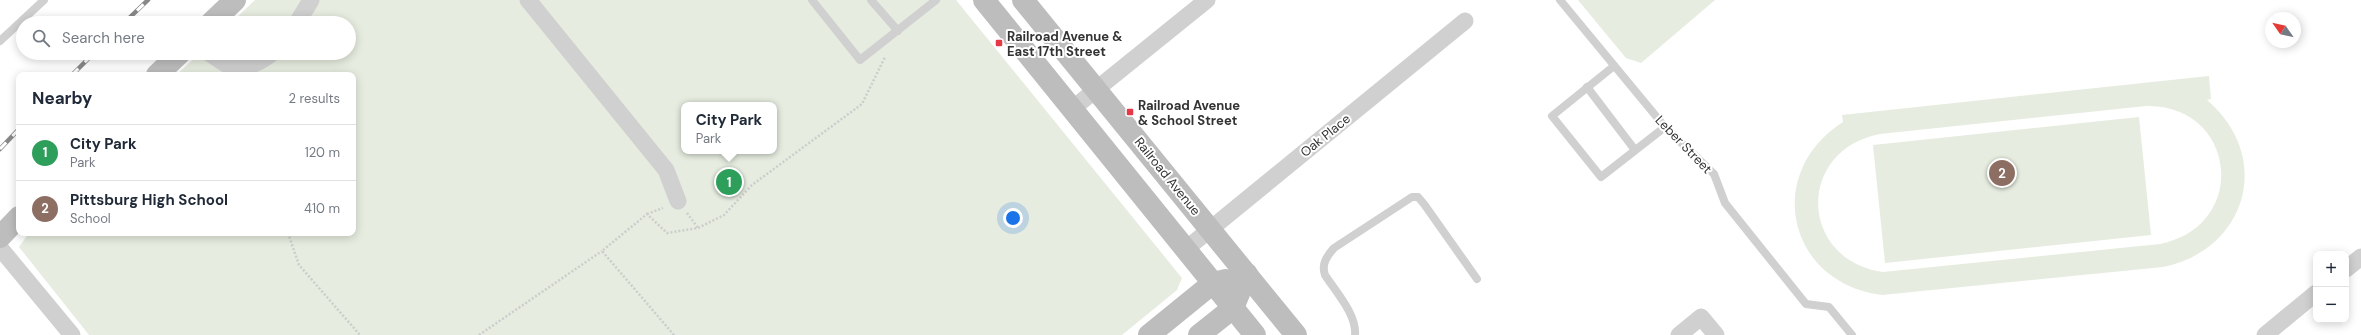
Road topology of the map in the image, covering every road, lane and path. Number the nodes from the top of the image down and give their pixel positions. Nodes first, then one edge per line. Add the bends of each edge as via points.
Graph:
1 (44, 0) edge
2 (235, 0) edge
3 (311, 0) edge
4 (528, 0) edge
5 (812, 0) edge
6 (936, 0) edge
7 (984, 0) edge
8 (1023, 0) edge
9 (1207, 0) edge
10 (1560, 0) edge
11 (875, 1) edge
12 (27, 16) edge
13 (218, 16) edge
14 (301, 16) edge
15 (1465, 21) dead end
16 (16, 26) edge
17 (898, 31) junction
18 (0, 41) edge
19 (173, 60) edge
20 (220, 60) edge
21 (264, 60) edge
22 (1614, 66) junction
23 (160, 72) edge
24 (244, 72) edge
25 (1586, 87) junction
26 (1097, 88) junction
27 (1072, 109) junction
28 (1665, 127) junction
29 (1635, 150) junction
30 (678, 201) dead end
31 (16, 219) edge
32 (1212, 229) junction
33 (289, 236) edge
34 (0, 237) edge
35 (0, 248) edge
36 (1186, 249) junction
37 (602, 251) junction
38 (2361, 257) edge
39 (2349, 267) edge
40 (1247, 274) junction
41 (1477, 279) dead end
42 (1213, 283) junction
43 (2313, 295) edge
44 (1233, 308) junction
45 (72, 335) edge
46 (360, 335) edge
47 (479, 335) edge
48 (674, 335) edge
49 (1149, 335) edge
50 (1199, 335) edge
51 (1255, 335) edge
52 (1296, 335) edge
53 (1355, 335) edge
54 (1679, 335) edge
55 (1716, 335) edge
56 (1852, 335) edge
57 (2265, 335) edge

1 - 12 lane
2 - 13 main road
3 - 14 street
4 - 30 street via 666,170
5 - 17 lane via 860,60
6 - 17 lane
7 - 27 main road
8 - 26 main road, Railroad Avenue
9 - 26 street
10 - 22 lane, Leber Street
11 - 17 lane
15 - 32 street, Oak Place
16 - 18 lane
17 - 37 path via 862,104 752,185 724,215 698,228 667,233 647,214
19 - 23 main road
20 - 24 street
21 - 24 street
22 - 25 lane
22 - 28 lane, Leber Street
25 - 29 lane
25 - 29 lane via 1552,116 1601,177
26 - 27 street
26 - 32 main road, Railroad Avenue
27 - 36 main road
28 - 29 lane
28 - 56 lane, Leber Street via 1714,174 1725,203 1806,304 1829,307
31 - 34 main road
32 - 36 street, Oak Place
32 - 40 main road, Railroad Avenue
33 - 46 path via 299,265
35 - 45 street
36 - 42 main road
37 - 47 path
37 - 48 path
38 - 39 street
40 - 42 main road
40 - 44 main road
40 - 52 main road, Railroad Avenue
41 - 53 lane via 1424,204 1418,197 1412,197 1334,248 1326,256 1323,270 1353,319
42 - 44 main road
42 - 49 main road
43 - 57 street
44 - 50 main road
44 - 51 main road
54 - 55 street via 1701,317

